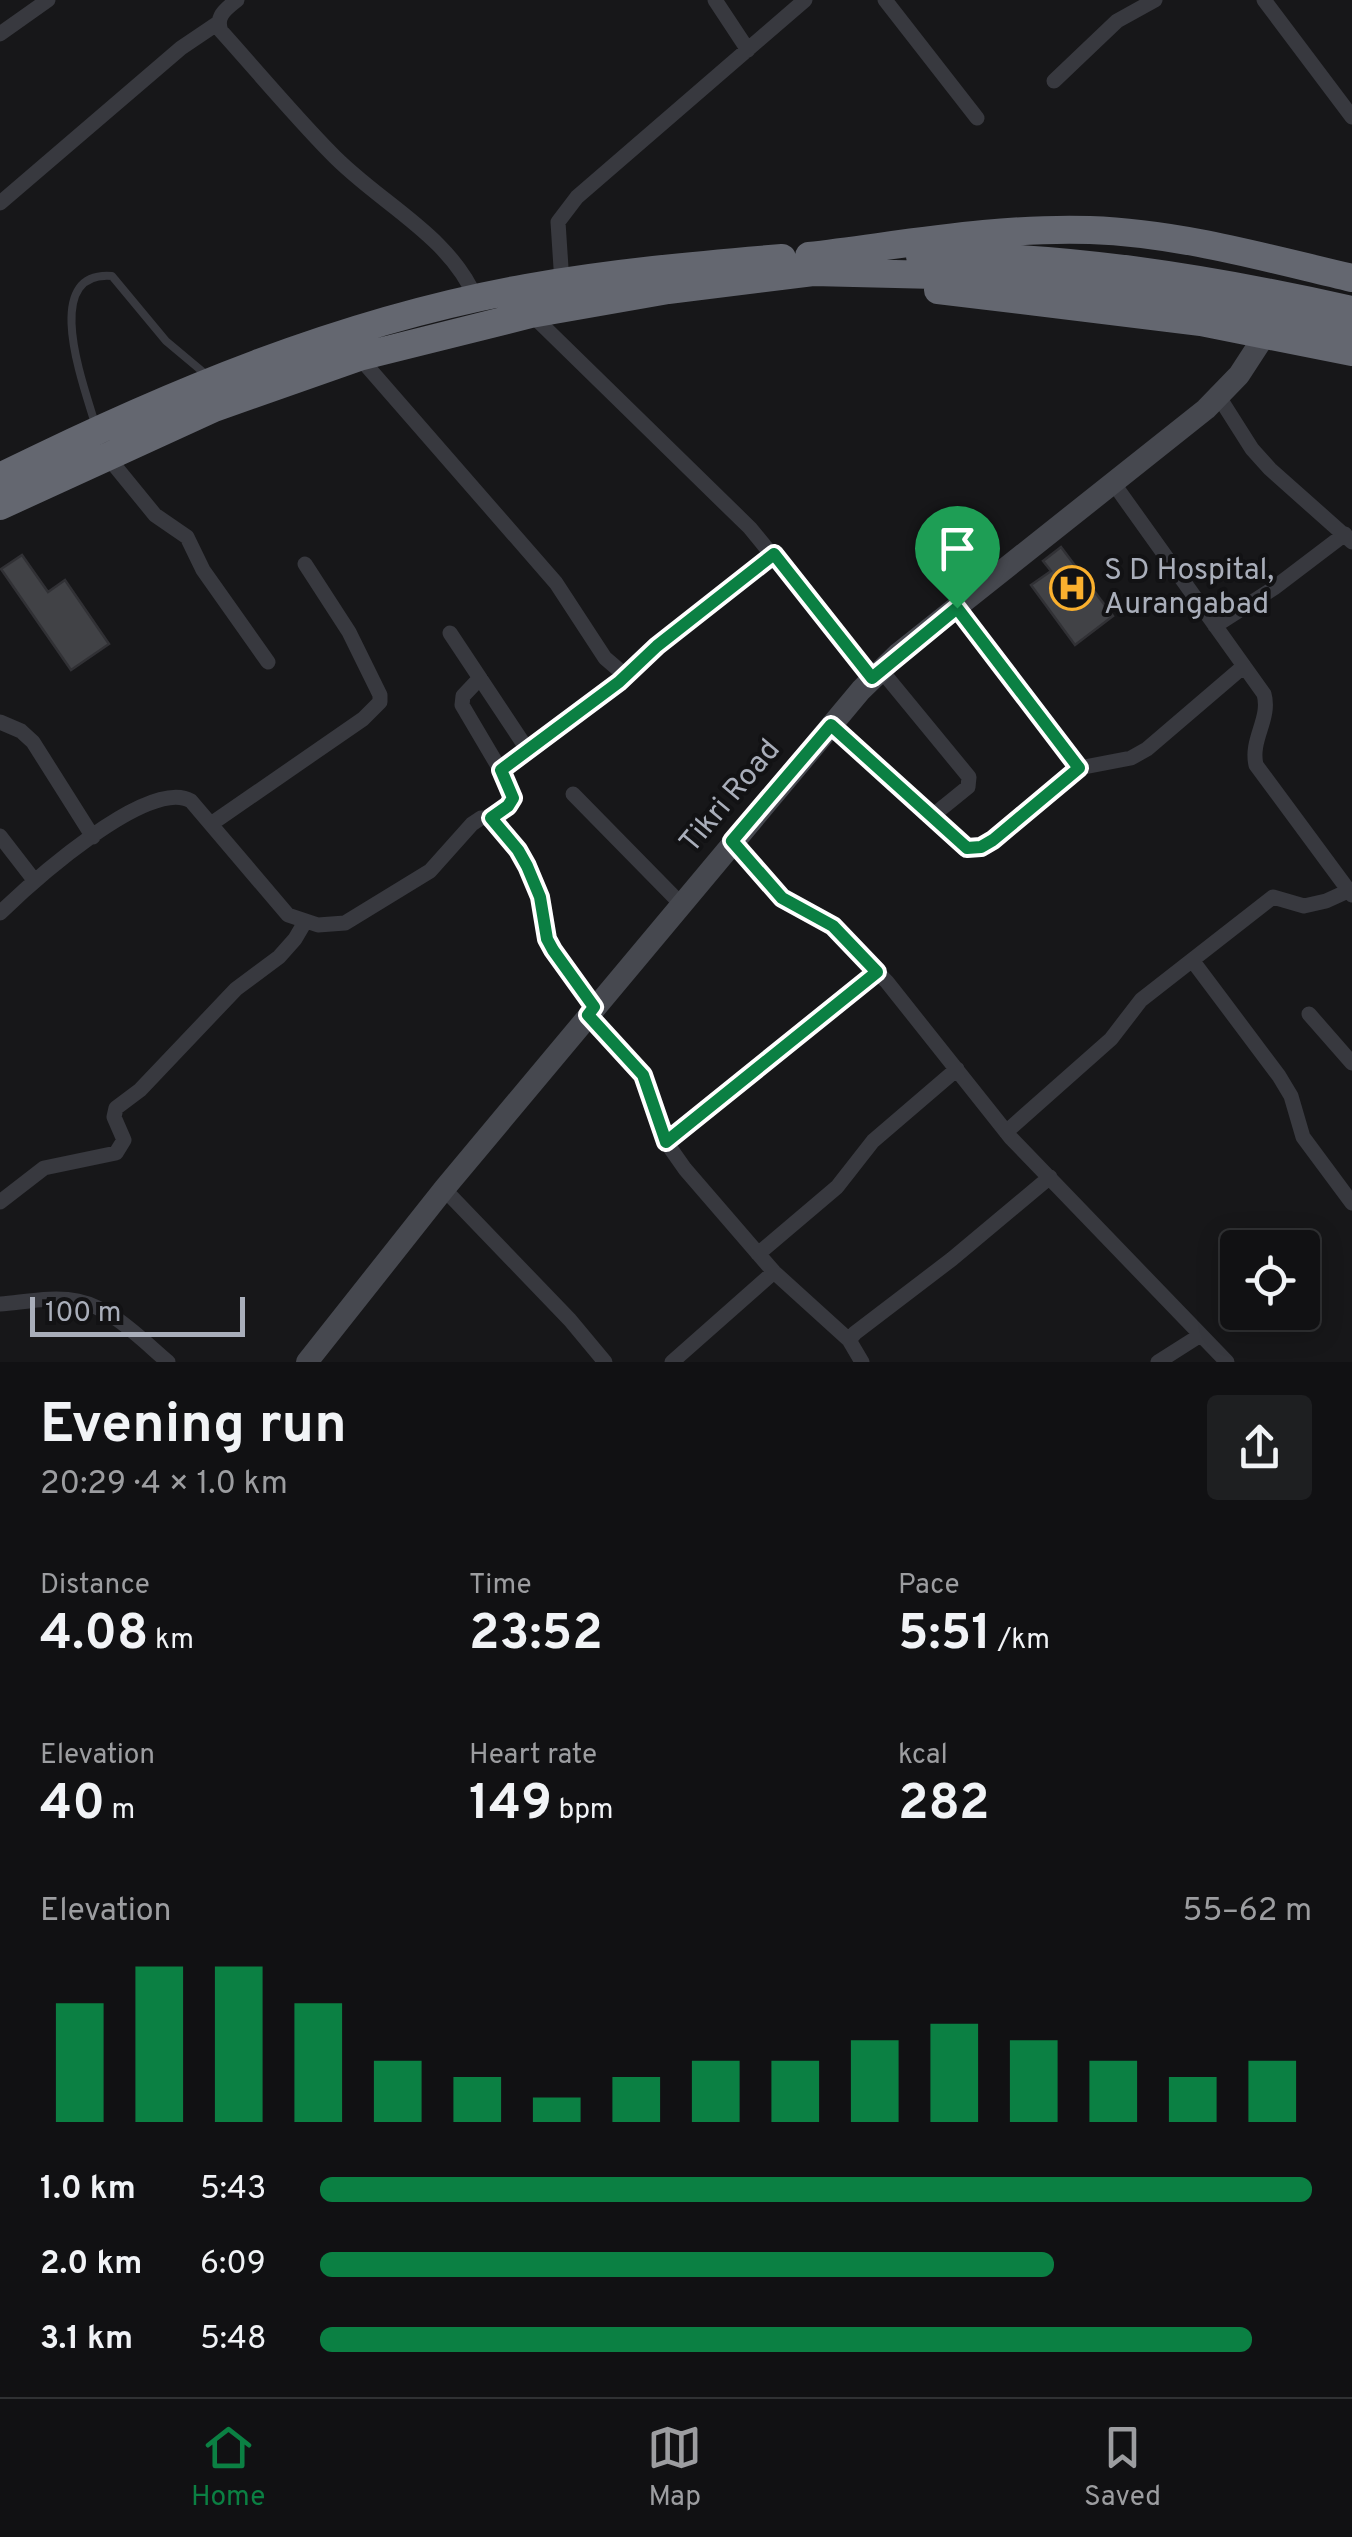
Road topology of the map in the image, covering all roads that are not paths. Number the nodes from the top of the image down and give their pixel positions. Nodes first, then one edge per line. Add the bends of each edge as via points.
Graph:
1 (48, 0) edge
2 (236, 0) edge
3 (715, 0) edge
4 (806, 0) edge
5 (885, 0) edge
6 (1155, 0) edge
7 (1264, 0) edge
8 (218, 23) junction
9 (0, 34) edge
10 (748, 50) junction
11 (1054, 80) dead end
12 (1352, 116) edge
13 (977, 118) dead end
14 (4, 193) edge
15 (811, 264) junction
16 (1352, 278) edge
17 (562, 282) junction
18 (476, 299) junction
19 (1352, 310) edge
20 (532, 314) junction
21 (1352, 330) edge
22 (1265, 335) junction
23 (1352, 352) edge
24 (358, 357) junction
25 (213, 379) junction
26 (1219, 397) junction
27 (101, 443) junction
28 (0, 477) edge
29 (1114, 484) junction
30 (0, 506) edge
31 (1348, 538) edge
32 (774, 554) junction
33 (306, 564) dead end
34 (957, 608) junction
35 (1215, 626) junction
36 (450, 633) dead end
37 (268, 662) dead end
38 (1244, 666) junction
39 (877, 674) junction
40 (626, 676) junction
41 (480, 678) junction
42 (0, 722) edge
43 (831, 725) junction
44 (526, 749) junction
45 (1079, 768) junction
46 (501, 770) junction
47 (573, 794) dead end
48 (931, 817) junction
49 (491, 818) junction
50 (211, 824) junction
51 (0, 836) edge
52 (93, 836) junction
53 (732, 841) junction
54 (34, 880) junction
55 (1350, 893) edge
56 (680, 904) junction
57 (0, 913) edge
58 (305, 922) junction
59 (1192, 960) junction
60 (877, 972) junction
61 (591, 1011) junction
62 (1309, 1014) dead end
63 (1352, 1063) edge
64 (957, 1069) junction
65 (1006, 1132) junction
66 (666, 1142) junction
67 (1050, 1176) junction
68 (444, 1189) junction
69 (0, 1202) edge
70 (1352, 1203) edge
71 (758, 1254) junction
72 (774, 1272) junction
73 (0, 1304) edge
74 (1199, 1336) junction
75 (850, 1340) junction
76 (168, 1362) edge
77 (307, 1362) edge
78 (606, 1362) edge
79 (672, 1362) edge
80 (862, 1362) edge
81 (1158, 1362) edge
82 (1226, 1362) edge

1 - 9 street
2 - 8 street
3 - 10 street
4 - 10 street
5 - 13 street
6 - 11 street via 1116,21
7 - 12 street
8 - 14 street
8 - 18 street via 330,152 451,257
10 - 17 street via 566,209 557,233
15 - 16 highway via 984,234 1090,230 1198,242
15 - 17 highway via 653,270
15 - 19 highway via 982,256 1099,265
15 - 20 highway
15 - 21 highway via 1142,290
15 - 22 highway
17 - 18 highway
18 - 25 highway
20 - 24 highway
20 - 32 street
22 - 23 highway
22 - 26 street, Tikri Road
24 - 27 highway
24 - 40 street via 556,583 605,658
25 - 27 highway
25 - 27 lane via 166,341 112,276 90,279 78,288 70,313
26 - 29 street, Tikri Road
26 - 31 street via 1270,469
27 - 28 highway
27 - 30 highway
27 - 37 street via 155,514 187,537 202,570
29 - 34 street, Tikri Road
29 - 35 street
31 - 35 street
32 - 39 street
32 - 40 street
33 - 50 street via 360,652 380,702
34 - 39 street, Tikri Road
34 - 45 street
35 - 38 street
36 - 41 street
38 - 45 street via 1147,749
38 - 55 street via 1267,703 1256,764
39 - 43 street, Tikri Road
39 - 48 street via 968,777 968,786
40 - 44 street
41 - 44 street
41 - 46 street via 462,696 462,706
42 - 52 street via 33,742
43 - 48 street
43 - 53 street, Tikri Road
44 - 46 street
45 - 48 street via 981,847 967,848
46 - 49 street via 513,798
47 - 56 street
49 - 58 street via 472,824 430,872 360,916 334,926
49 - 61 street via 527,866 547,939
50 - 52 street via 192,801 172,796
50 - 58 street via 276,904
51 - 54 street
52 - 54 street
53 - 56 street, Tikri Road
53 - 60 street via 782,898 833,926
54 - 57 street
55 - 59 street via 1304,906 1273,897
56 - 61 street, Tikri Road
58 - 69 street via 279,957 236,989 116,1108 124,1140 116,1153 44,1168
59 - 65 street
59 - 70 street via 1279,1076 1303,1138
60 - 64 street
60 - 66 street
61 - 66 street via 643,1075
61 - 68 street, Tikri Road
62 - 63 street
64 - 65 street
64 - 71 street
65 - 67 street
66 - 71 street
67 - 74 street
67 - 75 street
68 - 77 street, Tikri Road
68 - 78 street
71 - 72 street
72 - 75 street
72 - 79 street
73 - 76 street via 82,1302
74 - 81 street
74 - 82 street
75 - 80 street

